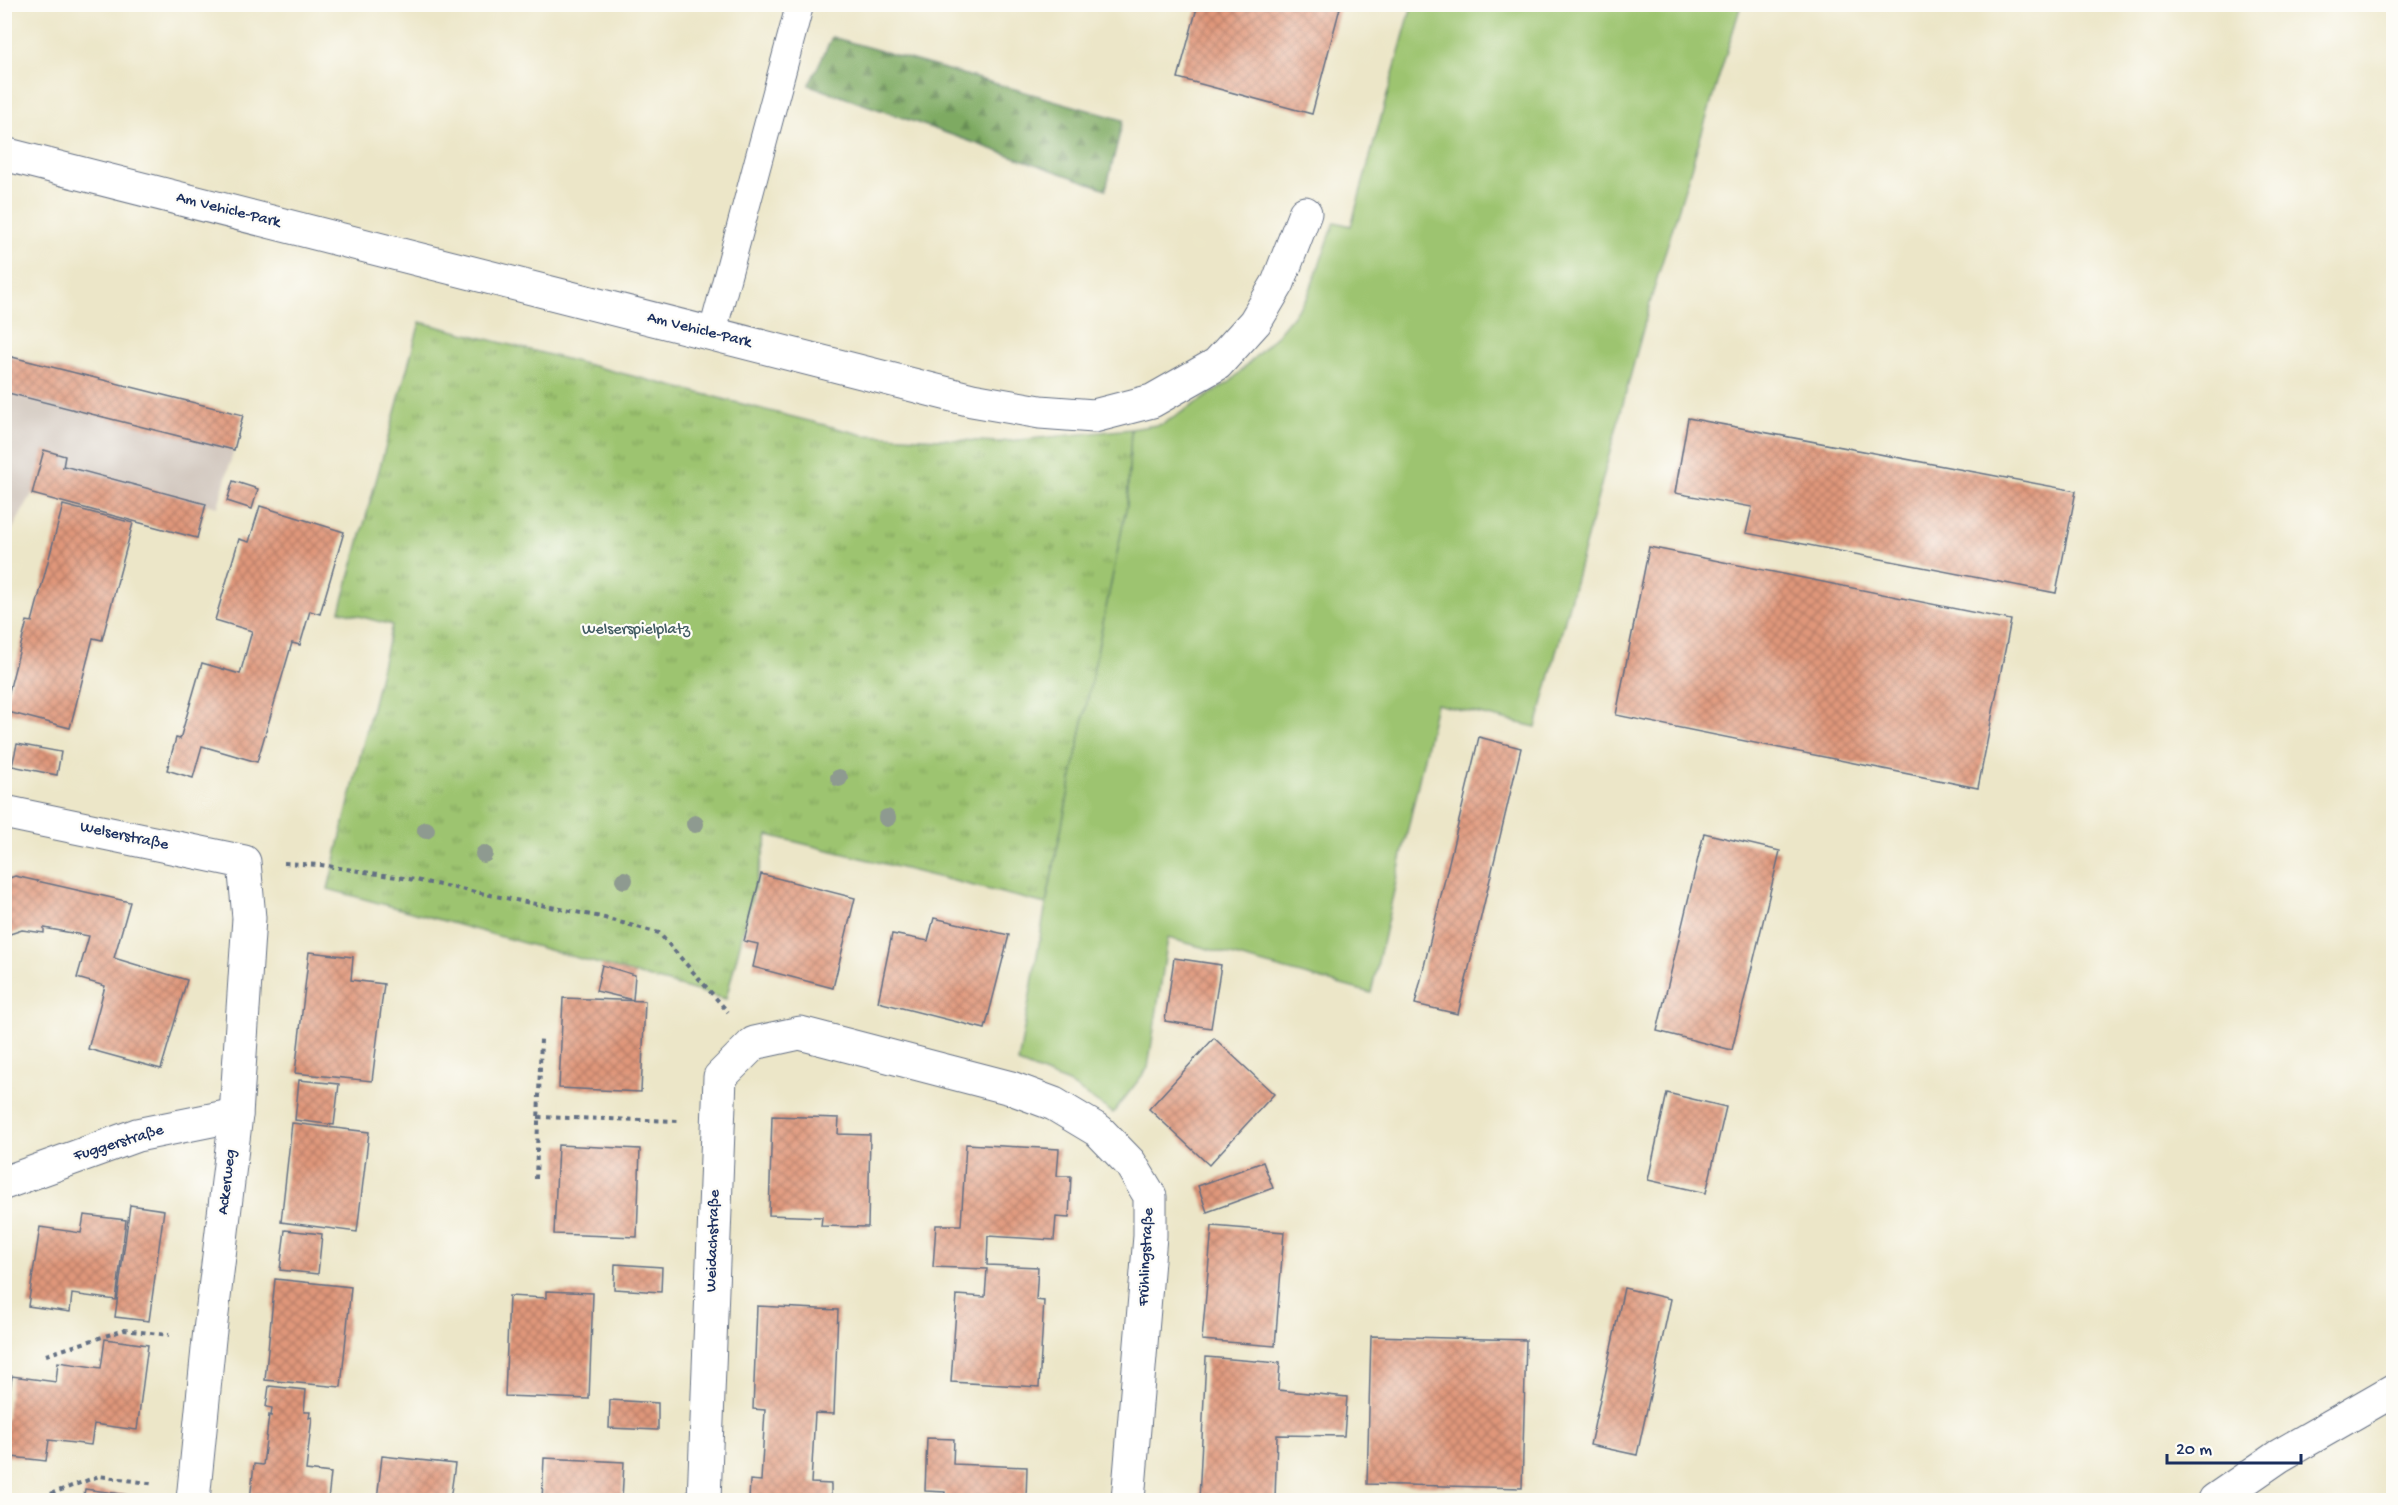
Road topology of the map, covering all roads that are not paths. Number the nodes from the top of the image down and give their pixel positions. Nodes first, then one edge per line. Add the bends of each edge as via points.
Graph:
1 (800, 4) edge
2 (4, 154) edge
3 (1305, 213) dead end
4 (712, 334) junction
5 (4, 812) edge
6 (244, 862) joint
7 (800, 1032) joint
8 (236, 1115) junction
9 (4, 1183) edge
10 (2394, 1390) edge
11 (194, 1495) edge
12 (704, 1500) edge
13 (1128, 1500) edge
14 (2215, 1500) edge

1 - 4 lane
2 - 4 street, Am Vehicle-Park
3 - 4 street, Am Vehicle-Park via 1278,283 1255,322 1217,364 1152,401 1094,416 1040,412 972,400
5 - 6 street, Welserstraße
6 - 8 street, Ackerweg via 249,918
7 - 12 street, Weidachstraße via 754,1043 720,1077
7 - 13 street, Frühlingstraße via 1011,1088 1054,1104 1099,1131 1130,1163 1150,1196 1150,1236
8 - 9 street, Fuggerstraße via 137,1135
8 - 11 street, Ackerweg
10 - 14 street via 2279,1456

